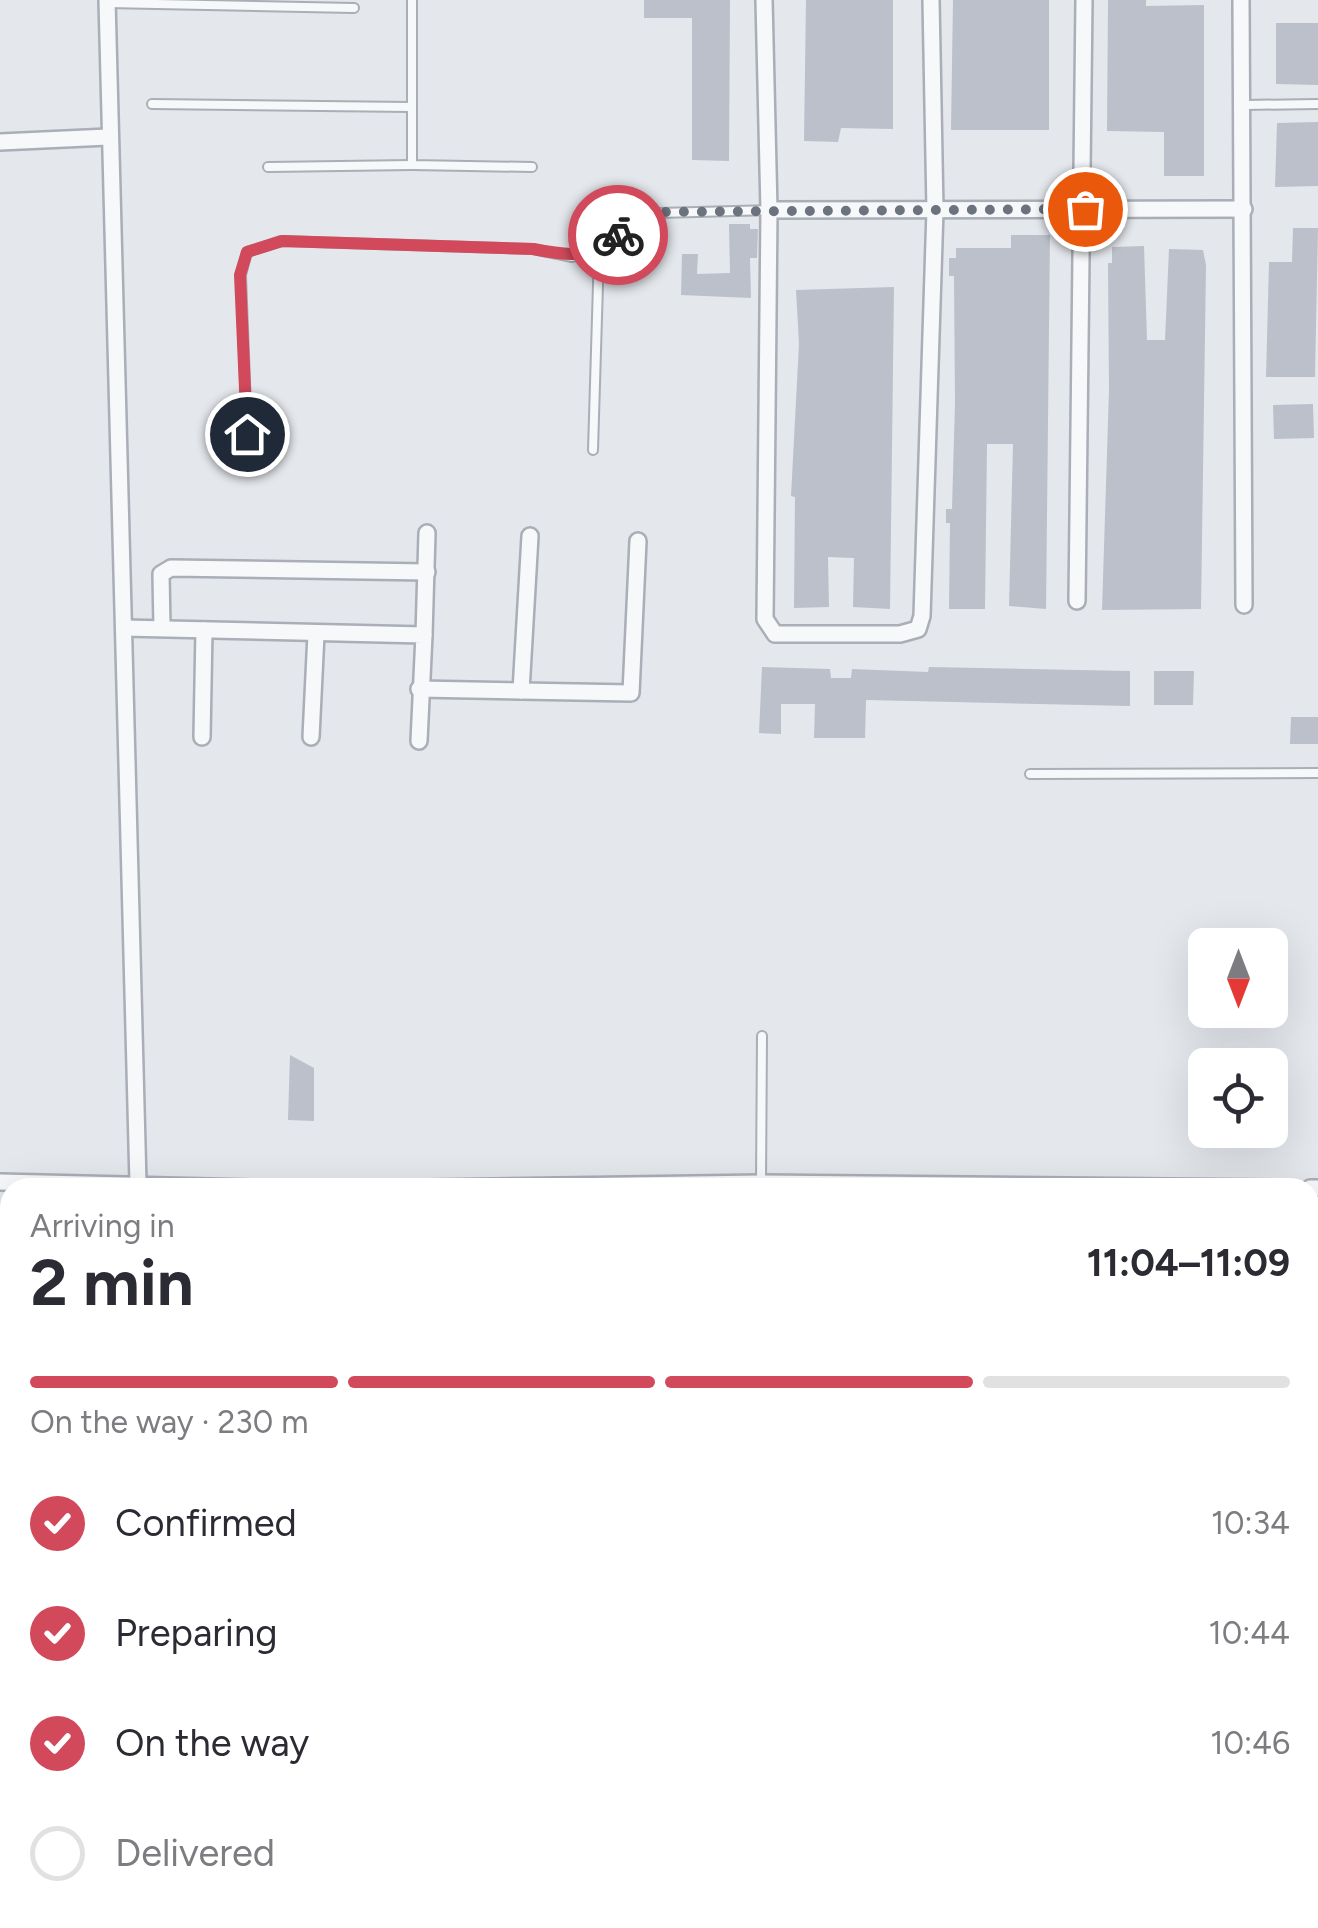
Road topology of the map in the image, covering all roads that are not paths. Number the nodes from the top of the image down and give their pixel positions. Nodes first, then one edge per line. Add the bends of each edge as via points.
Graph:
1 (412, 0) edge
2 (764, 0) edge
3 (930, 0) edge
4 (1084, 0) edge
5 (1242, 0) edge
6 (107, 2) edge
7 (244, 3) edge
8 (310, 4) edge
9 (354, 8) dead end
10 (152, 104) dead end
11 (1318, 104) edge
12 (1244, 105) junction
13 (410, 107) junction
14 (108, 137) junction
15 (0, 142) edge
16 (412, 165) junction
17 (268, 167) dead end
18 (532, 167) dead end
19 (1085, 209) junction
20 (1244, 209) junction
21 (769, 210) junction
22 (935, 210) junction
23 (600, 251) junction
24 (247, 434) dead end
25 (593, 450) dead end
26 (427, 533) dead end
27 (530, 536) dead end
28 (638, 541) dead end
29 (427, 572) junction
30 (1077, 601) dead end
31 (1244, 606) dead end
32 (124, 628) junction
33 (162, 628) junction
34 (204, 630) junction
35 (316, 634) junction
36 (424, 634) junction
37 (419, 689) junction
38 (521, 691) junction
39 (202, 737) dead end
40 (312, 737) dead end
41 (419, 741) dead end
42 (1318, 772) edge
43 (1030, 774) dead end
44 (762, 1036) dead end
45 (138, 1178) edge
46 (761, 1178) edge

1 - 13 lane
2 - 21 street
3 - 22 street
4 - 19 street
5 - 12 street
6 - 7 lane
6 - 14 street
7 - 8 lane
8 - 9 lane
10 - 13 lane
11 - 12 lane
12 - 20 street
13 - 16 lane
14 - 15 street
14 - 32 street
16 - 17 lane
16 - 18 lane
19 - 20 street
19 - 22 street
19 - 30 street
20 - 31 street
21 - 22 street
21 - 22 street via 766,619 775,634 918,629
21 - 23 lane via 658,212
23 - 24 lane via 572,257 533,249 282,241 258,246 247,252 240,275
23 - 25 lane
26 - 29 street
27 - 38 street
28 - 38 street via 631,693
29 - 33 street via 171,568 162,574
29 - 36 street
32 - 33 street
32 - 45 street
33 - 34 street
34 - 35 street
34 - 39 street
35 - 36 street
35 - 40 street
36 - 37 street
37 - 38 street
37 - 41 street
42 - 43 lane
44 - 46 lane

